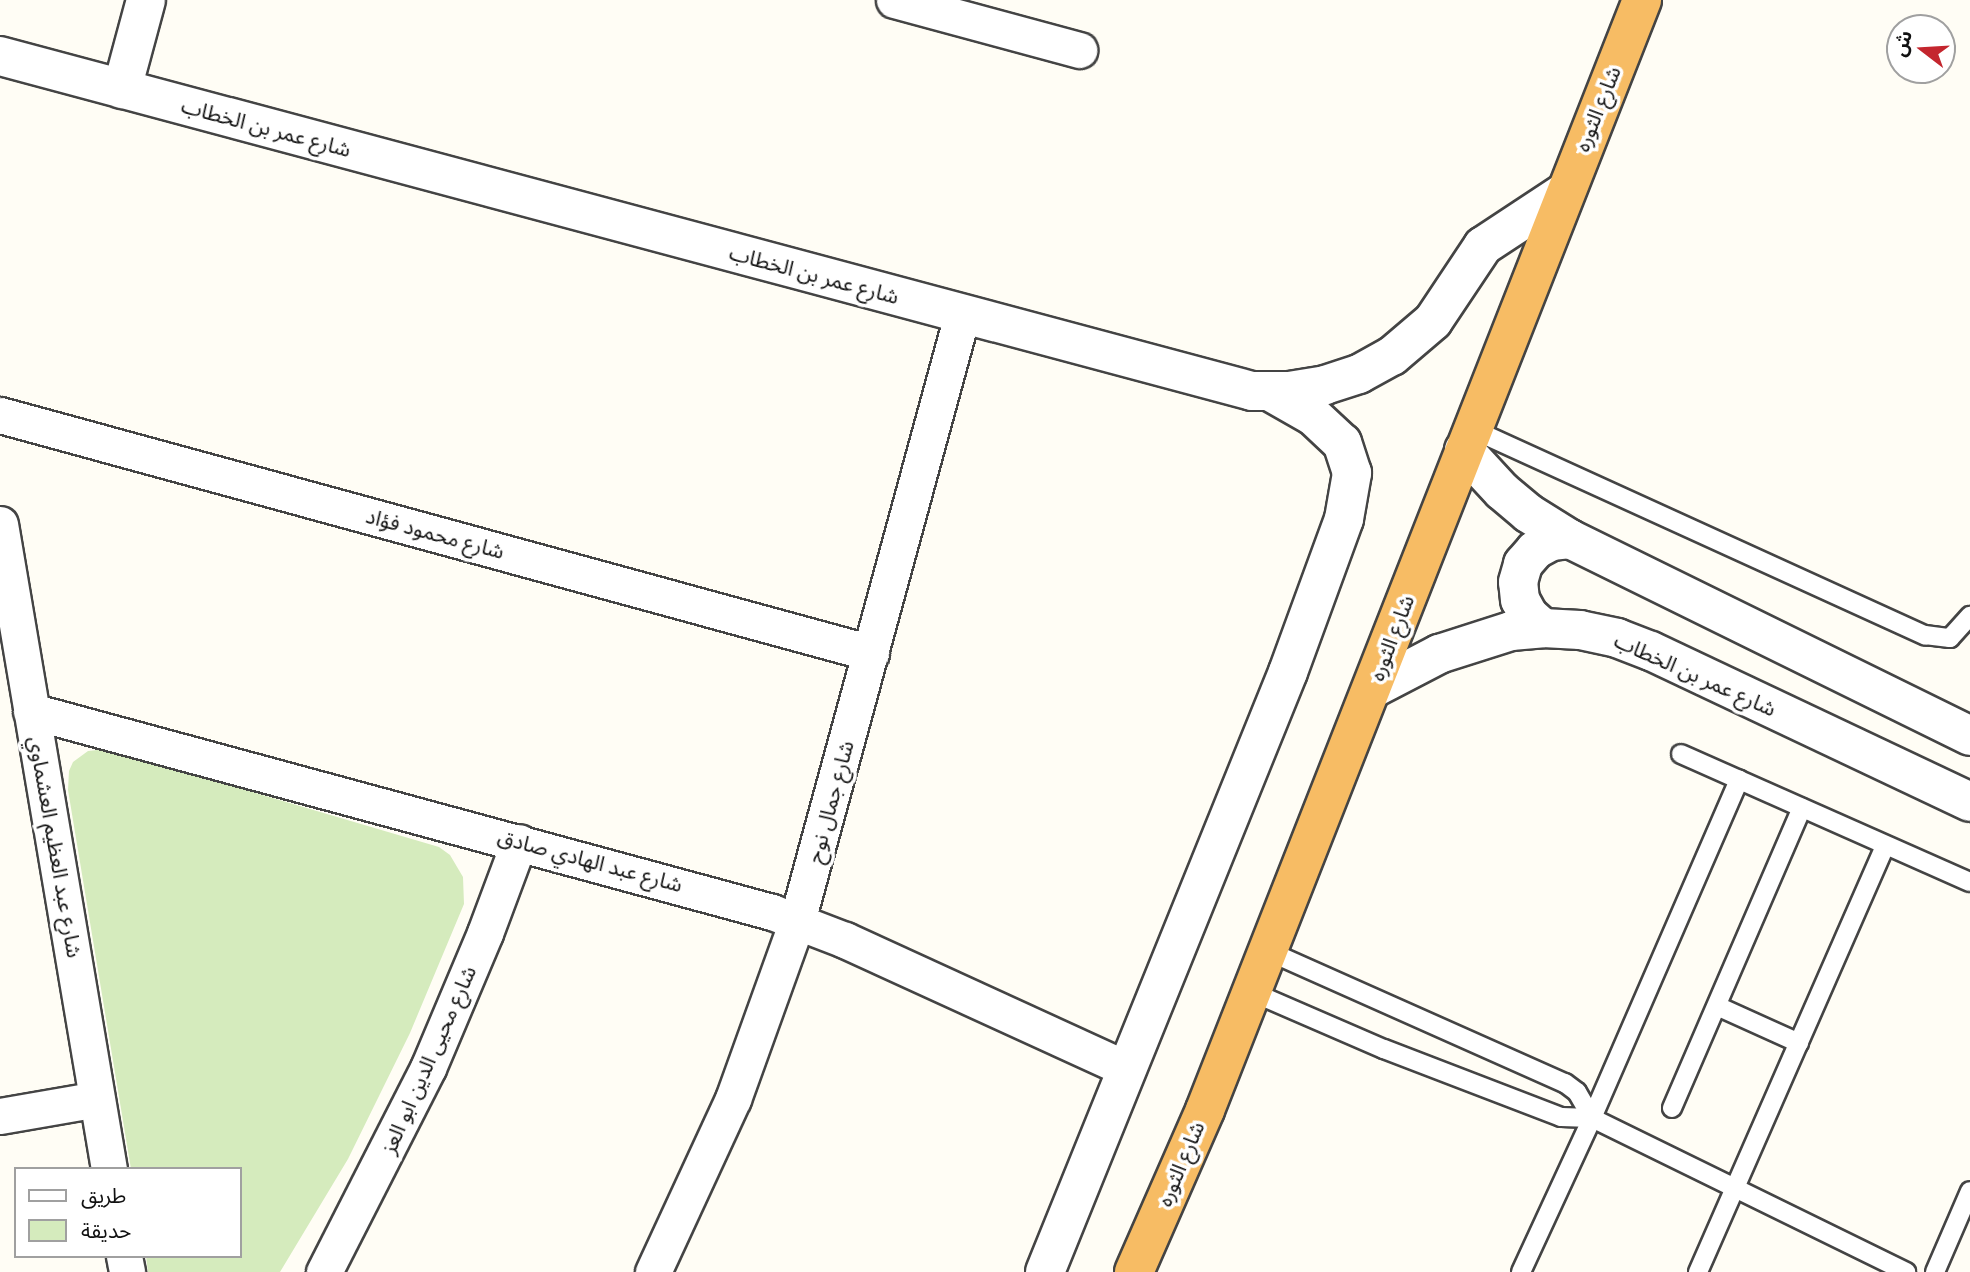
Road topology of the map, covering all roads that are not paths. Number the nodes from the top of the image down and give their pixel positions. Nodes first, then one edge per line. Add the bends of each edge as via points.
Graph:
1 (146, 0) edge
2 (894, 0) edge
3 (1642, 0) edge
4 (1079, 50) dead end
5 (0, 56) edge
6 (122, 89) junction
7 (1565, 192) junction
8 (962, 315) junction
9 (1271, 392) junction
10 (0, 415) edge
11 (1468, 440) junction
12 (0, 524) edge
13 (1570, 539) junction
14 (1970, 616) edge
15 (1544, 628) junction
16 (871, 653) junction
17 (1372, 689) junction
18 (32, 711) junction
19 (1970, 736) edge
20 (1681, 754) dead end
21 (1739, 780) junction
22 (1970, 802) edge
23 (1802, 808) junction
24 (519, 842) junction
25 (1885, 845) junction
26 (1970, 882) edge
27 (797, 921) junction
28 (1268, 951) junction
29 (1252, 992) junction
30 (1717, 1006) junction
31 (1799, 1043) junction
32 (1127, 1069) junction
33 (97, 1099) junction
34 (1672, 1108) dead end
35 (0, 1115) edge
36 (1592, 1118) junction
37 (109, 1167) edge
38 (1734, 1189) junction
39 (1970, 1191) edge
40 (324, 1272) edge
41 (653, 1272) edge
42 (1045, 1272) edge
43 (1134, 1272) edge
44 (1521, 1272) edge
45 (1698, 1272) edge
46 (1906, 1272) edge
47 (1935, 1272) edge

1 - 6 street
2 - 4 street
3 - 7 highway, شارع الثوره
5 - 6 street, شارع عمر بن الخطاب
6 - 8 street, شارع عمر بن الخطاب
7 - 9 street, شارع عمر بن الخطاب via 1483,246 1445,306 1399,351 1343,380 1307,390
7 - 11 highway, شارع الثوره
8 - 9 street, شارع عمر بن الخطاب via 1234,388
8 - 16 street, شارع جمال نوح
9 - 32 street via 1313,416 1342,443 1352,473 1344,519 1288,672
10 - 16 street, شارع محمود فؤاد
11 - 13 street via 1502,491
11 - 14 lane via 1925,635 1950,638
11 - 17 highway, شارع الثوره
12 - 18 street, شارع عبد العظيم العشماوي
13 - 15 street via 1551,541 1523,564 1520,600 1529,616
13 - 19 street
15 - 17 street, شارع عمر بن الخطاب via 1511,631 1462,645
15 - 22 street, شارع عمر بن الخطاب via 1592,633 1651,651
16 - 27 street, شارع جمال نوح
17 - 28 highway, شارع الثوره
18 - 24 street, شارع عبد الهادي صادق
18 - 33 street, شارع عبد العظيم العشماوي
20 - 21 lane
21 - 23 lane
21 - 36 lane
23 - 25 lane
23 - 30 lane
24 - 27 street, شارع عبد الهادي صادق
24 - 40 street, شارع محيى الدين ابو العز via 428,1068
25 - 26 lane
25 - 31 lane
27 - 32 street, شارع عبد الهادي صادق
27 - 41 street, شارع جمال نوح via 733,1099
28 - 29 highway, شارع الثوره
28 - 36 lane via 1565,1083
29 - 36 lane via 1561,1117
29 - 43 highway, شارع الثوره
30 - 31 lane
30 - 34 lane
31 - 38 lane
32 - 42 street
33 - 35 street
33 - 37 street, شارع عبد العظيم العشماوي
36 - 38 lane
36 - 44 lane
38 - 45 lane
38 - 46 lane
39 - 47 lane

